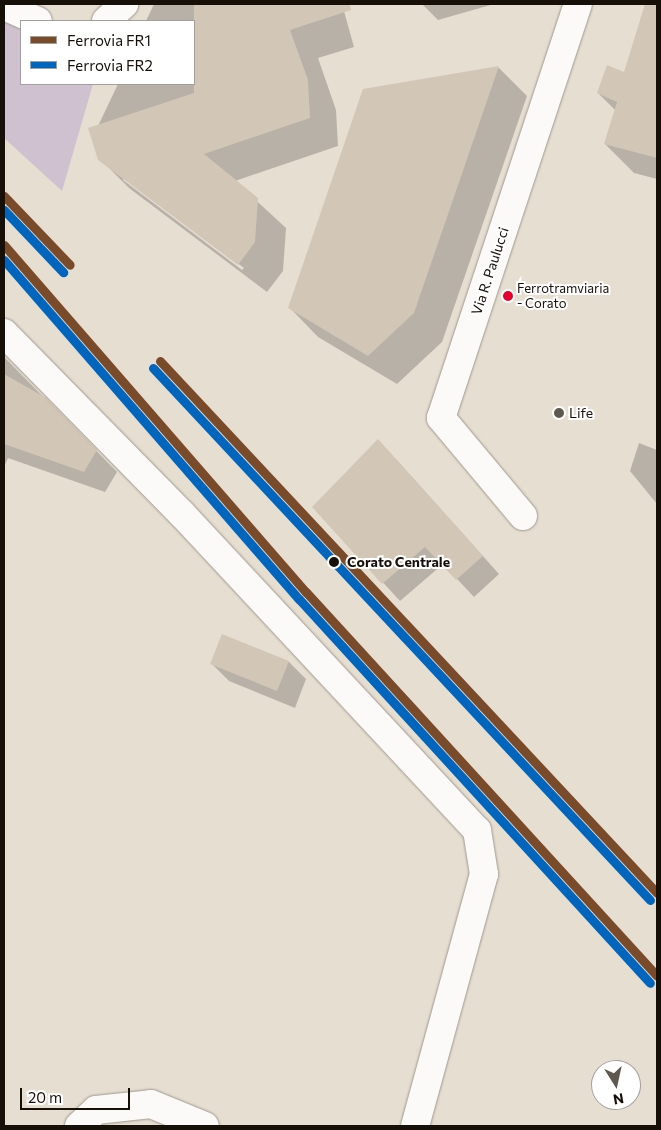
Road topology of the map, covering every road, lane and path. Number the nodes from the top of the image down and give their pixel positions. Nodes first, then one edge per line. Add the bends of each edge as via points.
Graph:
1 (124, 4) edge
2 (578, 4) edge
3 (4, 6) edge
4 (36, 20) edge
5 (107, 20) edge
6 (4, 333) edge
7 (523, 516) dead end
8 (79, 1126) edge
9 (205, 1126) edge
10 (415, 1126) edge

1 - 5 street
2 - 7 street, Via R. Paulucci via 441,418
3 - 4 street
6 - 10 street via 182,514 477,830 484,874
8 - 9 street via 96,1110 151,1104

